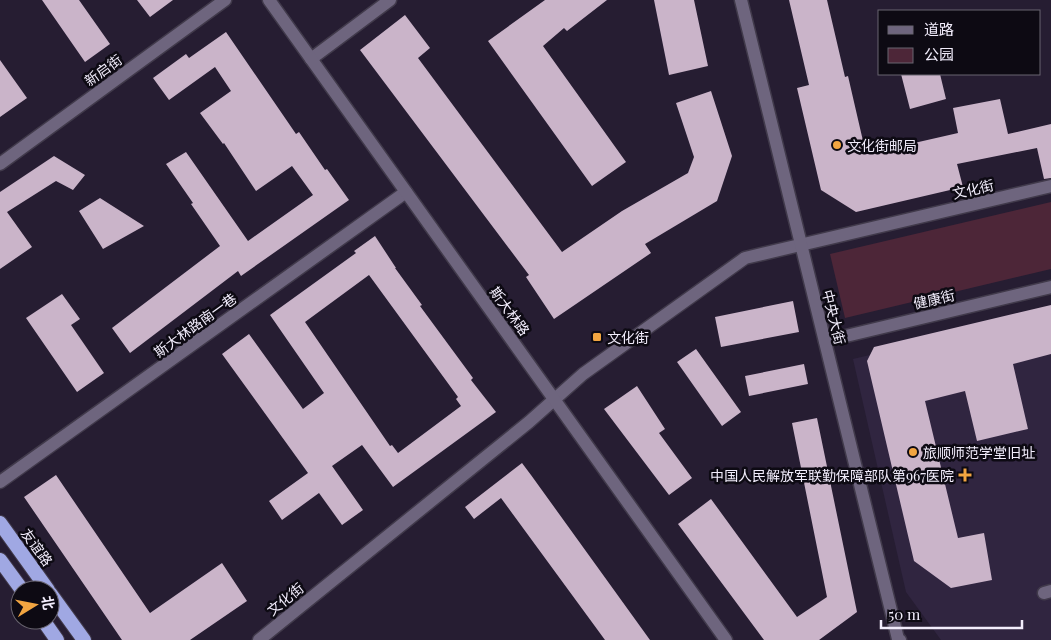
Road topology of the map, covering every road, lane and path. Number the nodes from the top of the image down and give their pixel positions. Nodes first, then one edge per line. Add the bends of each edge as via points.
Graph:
1 (224, 0) edge
2 (269, 0) edge
3 (390, 0) edge
4 (741, 0) edge
5 (311, 58) junction
6 (0, 164) edge
7 (1051, 186) edge
8 (406, 192) junction
9 (801, 244) junction
10 (1051, 287) edge
11 (825, 341) junction
12 (554, 399) junction
13 (0, 482) edge
14 (0, 523) edge
15 (0, 560) edge
16 (15, 580) edge
17 (41, 580) edge
18 (60, 606) edge
19 (84, 640) edge
20 (259, 640) edge
21 (726, 640) edge
22 (898, 640) edge

1 - 6 street, 新启街
2 - 5 street, 斯大林路
3 - 5 street
4 - 9 street, 中央大街
5 - 8 street, 斯大林路
7 - 9 street, 文化街
8 - 12 street, 斯大林路
8 - 13 street, 斯大林路南一巷
9 - 11 street, 中央大街
9 - 12 street, 文化街 via 745,258 583,374
10 - 11 street, 健康街
11 - 22 street, 中央大街
12 - 20 street, 文化街
12 - 21 street, 斯大林路
14 - 17 highway, 友谊路
15 - 16 highway
18 - 19 highway, 友谊路

